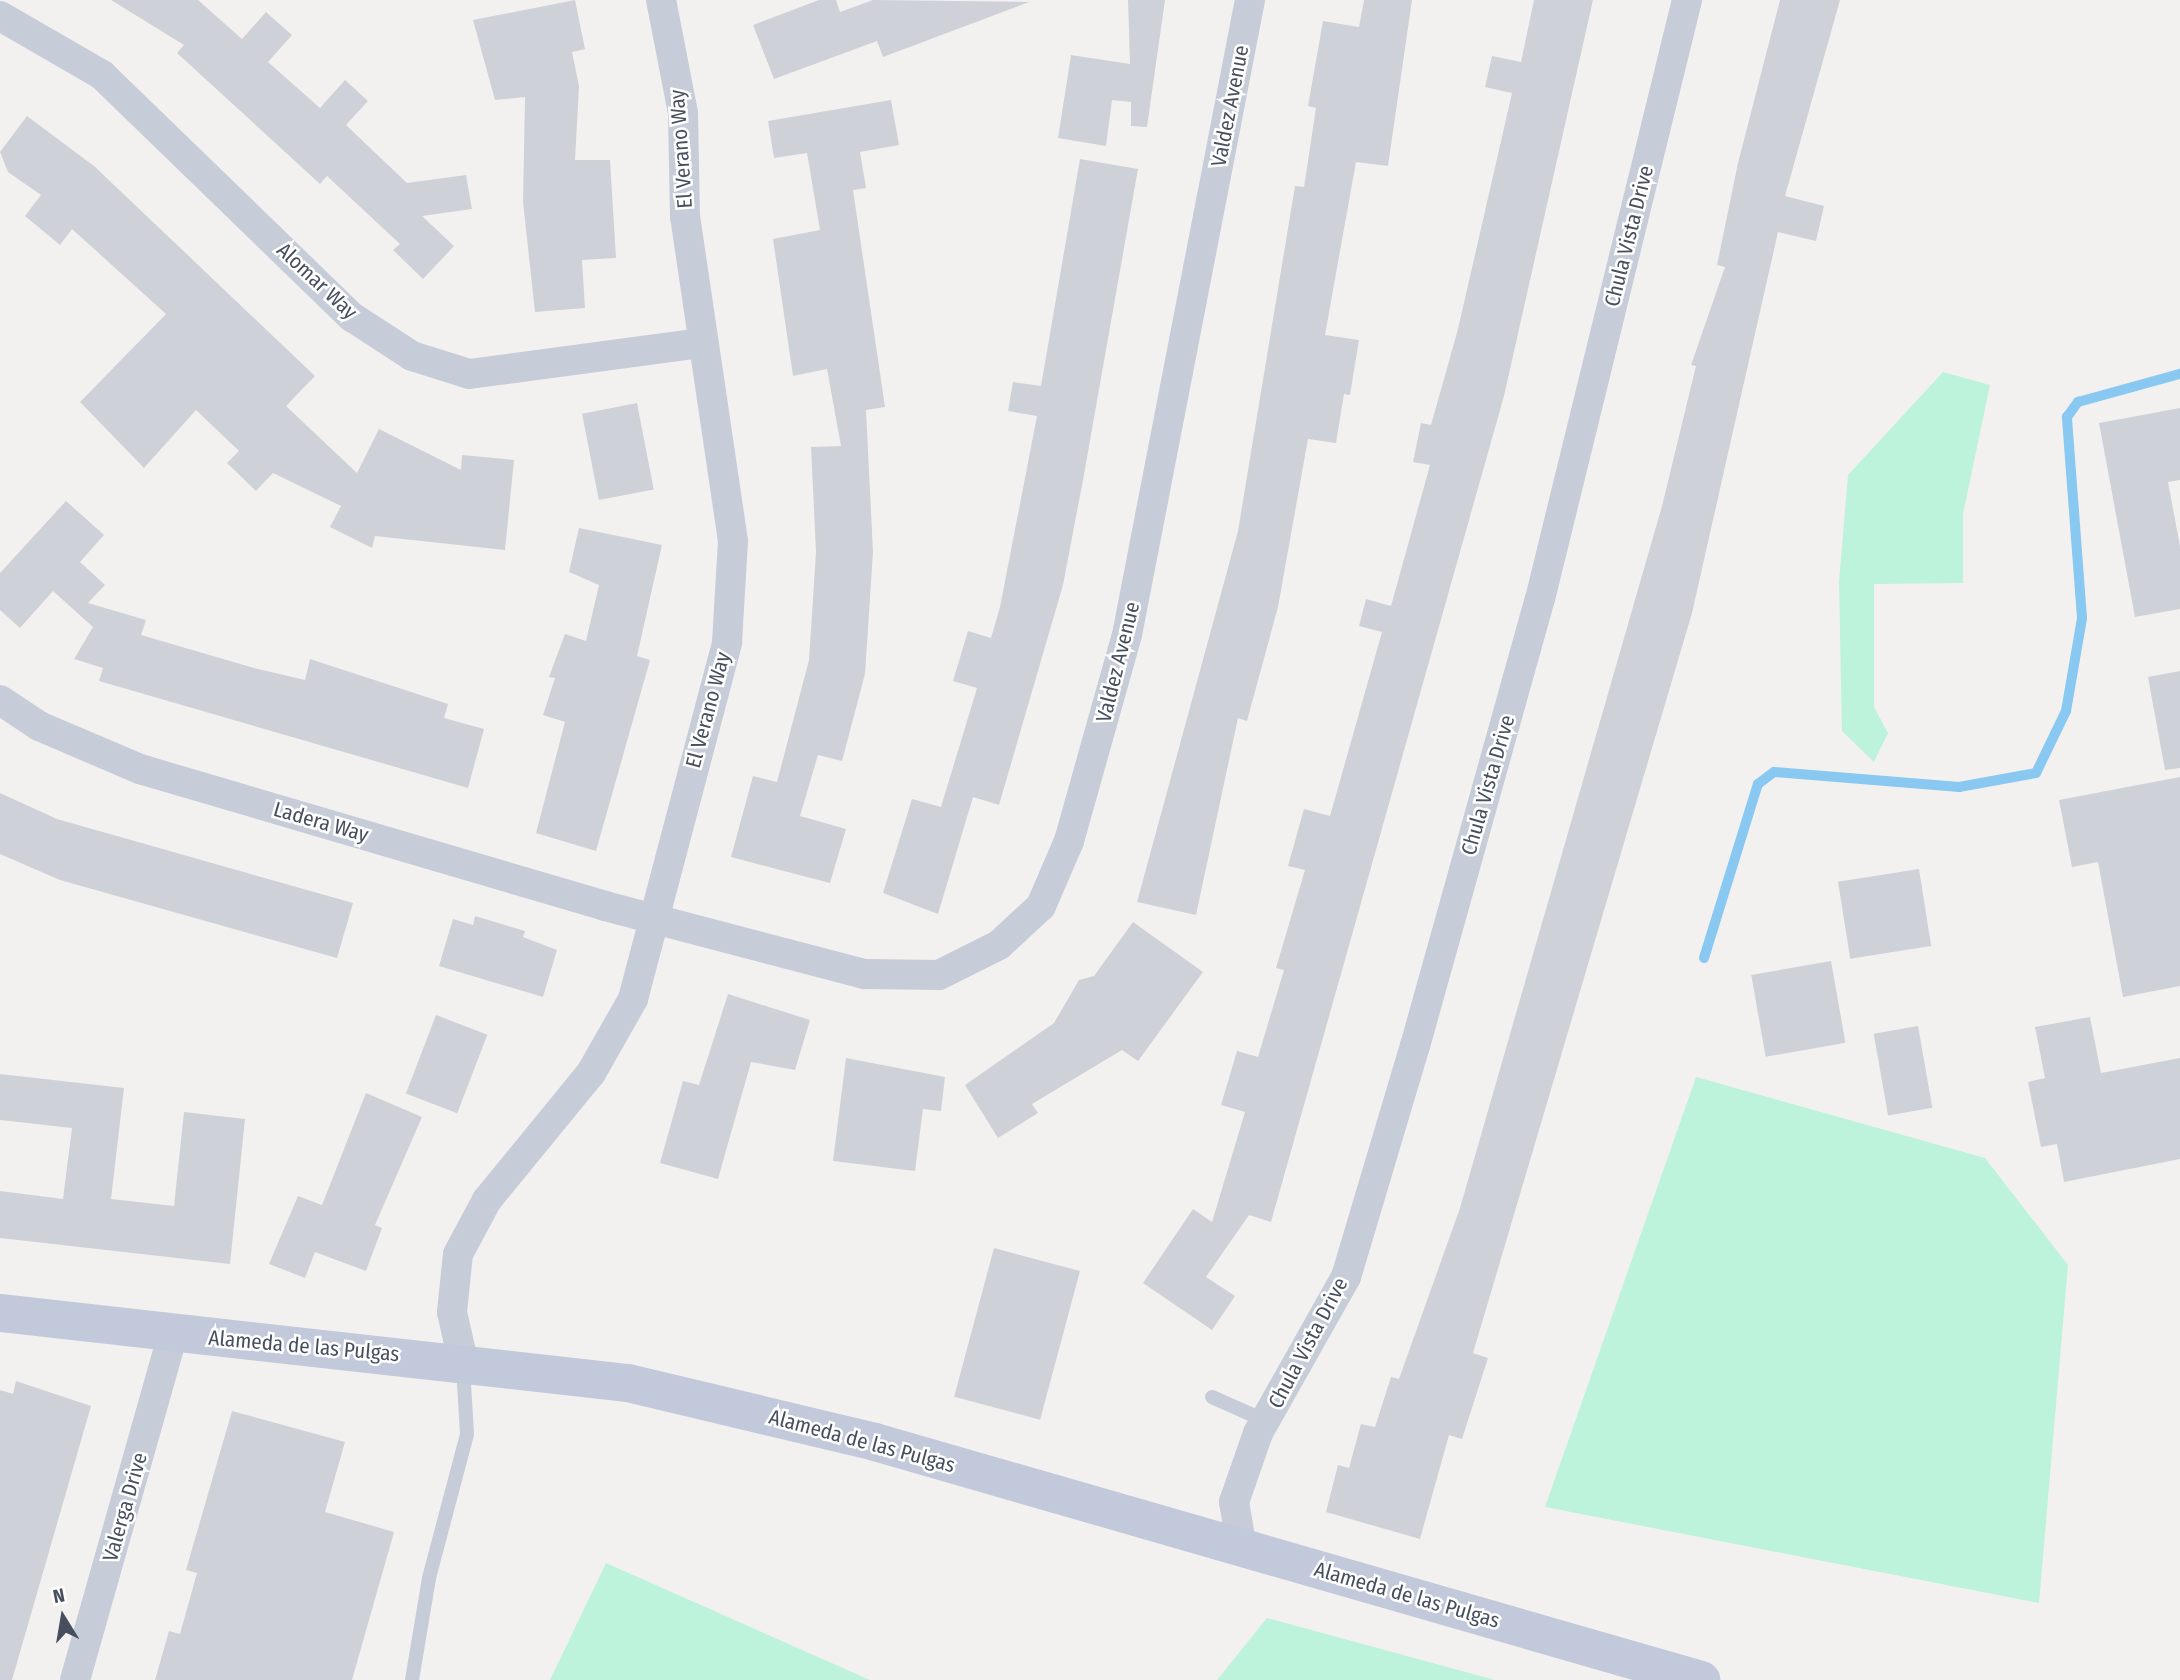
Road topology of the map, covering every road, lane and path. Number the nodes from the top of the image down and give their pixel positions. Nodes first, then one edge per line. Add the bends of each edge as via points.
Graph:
1 (661, 0) edge
2 (1250, 0) edge
3 (1687, 0) edge
4 (0, 16) edge
5 (702, 343) junction
6 (0, 700) edge
7 (653, 916) junction
8 (0, 1313) edge
9 (173, 1334) junction
10 (463, 1361) junction
11 (1212, 1397) dead end
12 (1266, 1421) junction
13 (1242, 1548) junction
14 (75, 1680) edge
15 (412, 1680) edge
16 (1701, 1680) edge

1 - 5 street, El Verano Way via 683,113 685,218
2 - 7 street, Valdez Avenue via 1127,635 1069,841 1041,906 999,945 939,975 865,974
3 - 12 street, Chula Vista Drive via 1540,599 1415,1046 1346,1277
4 - 5 street, Alomar Way via 102,75 352,317 412,356 469,374
5 - 7 street, El Verano Way via 733,541 727,642
6 - 7 street, Ladera Way via 39,726 140,769
7 - 10 street, El Verano Way via 633,999 591,1073 487,1200 458,1254 452,1312
8 - 9 main road, Alameda de las Pulgas
9 - 10 main road, Alameda de las Pulgas
9 - 14 street, Valerga Drive
10 - 13 main road, Alameda de las Pulgas via 628,1383 875,1443
10 - 15 lane via 467,1434 429,1578
11 - 12 lane
12 - 13 street, Chula Vista Drive via 1234,1502
13 - 16 main road, Alameda de las Pulgas

